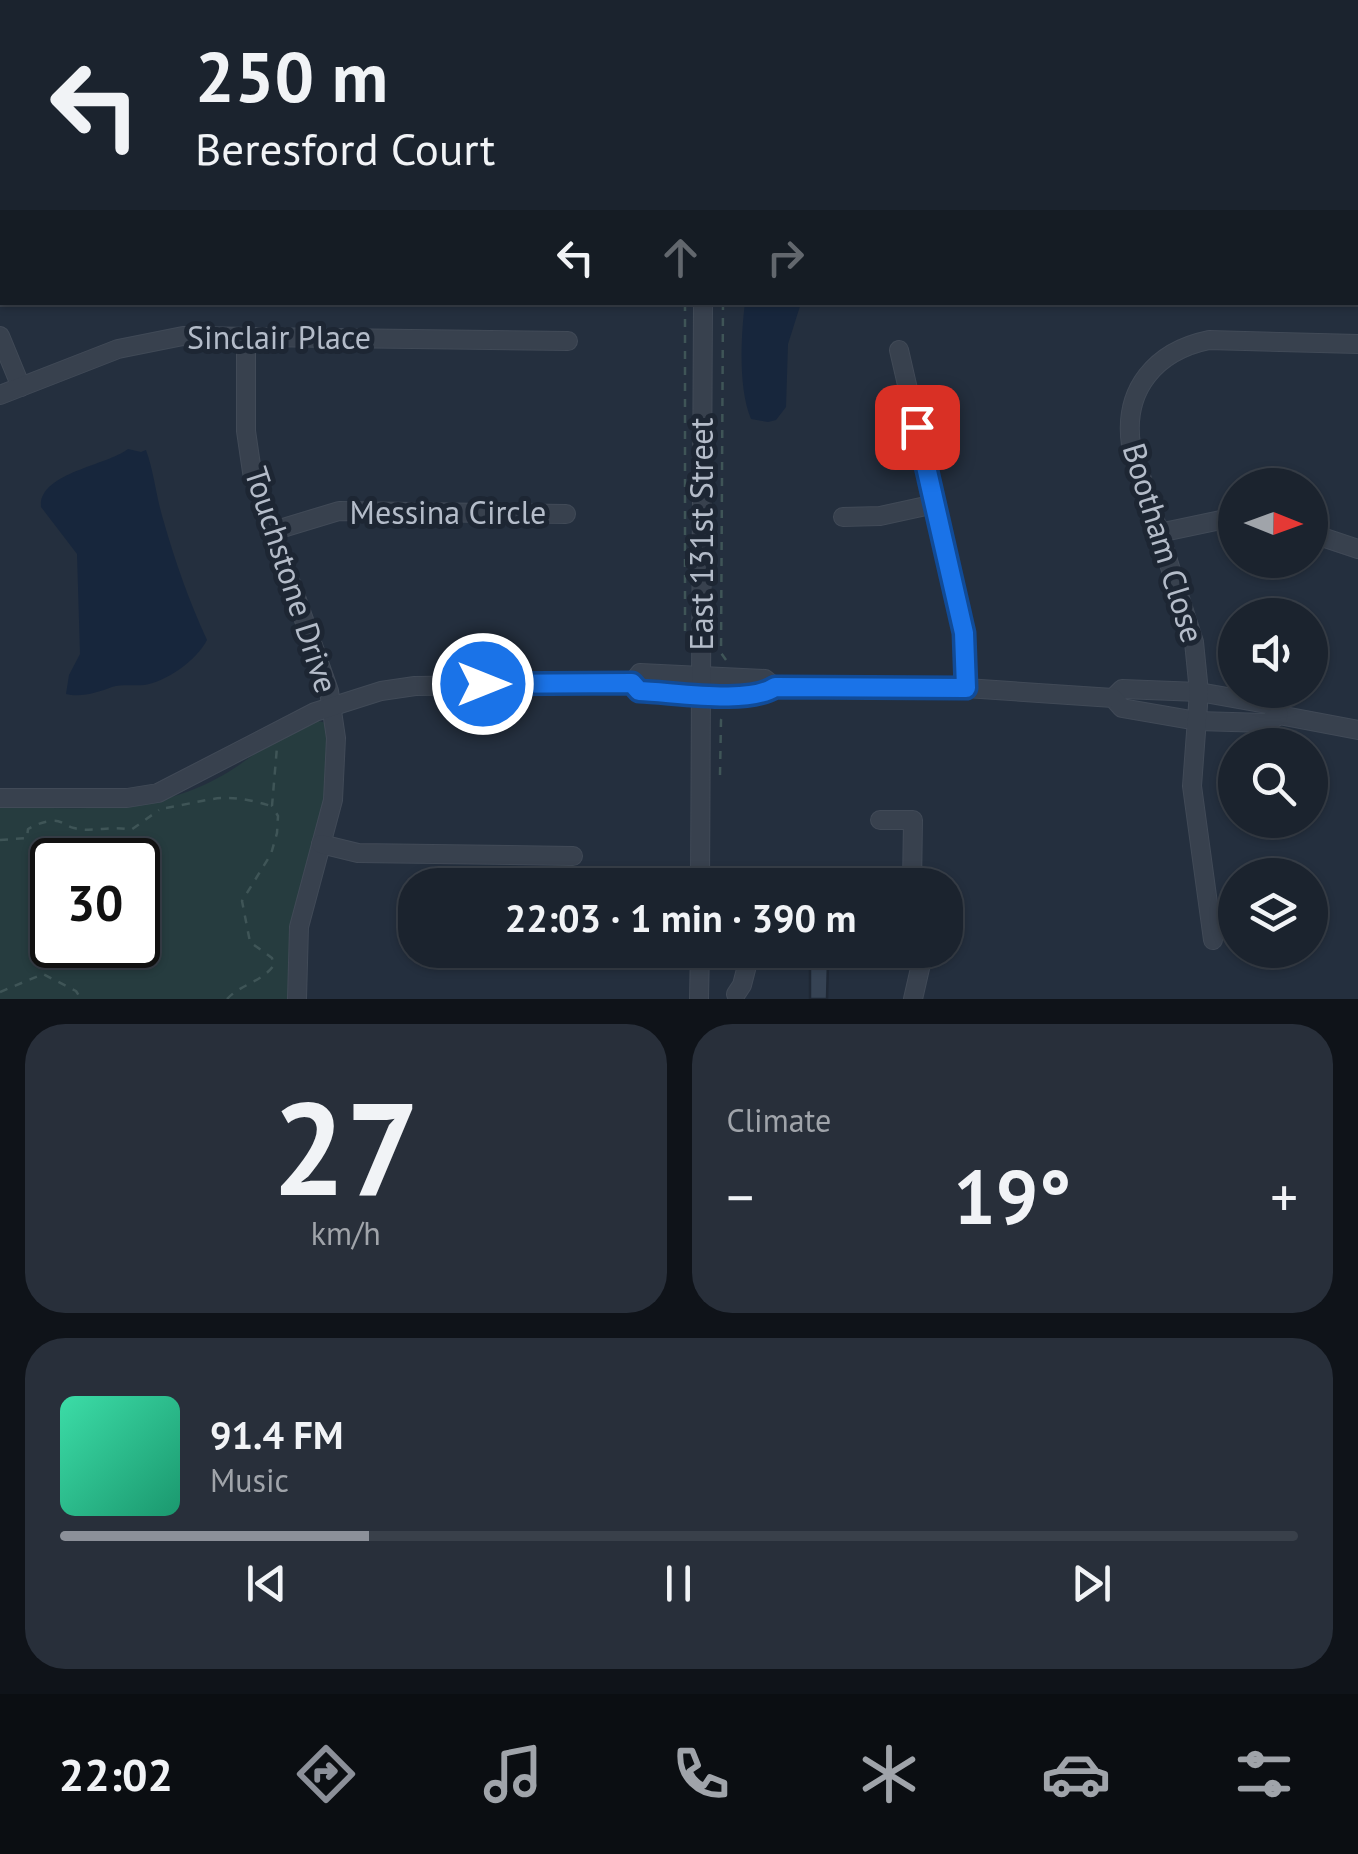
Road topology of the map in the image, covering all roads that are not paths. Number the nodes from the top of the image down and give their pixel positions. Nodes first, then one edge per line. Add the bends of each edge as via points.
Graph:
1 (704, 305) edge
2 (0, 336) edge
3 (246, 336) junction
4 (568, 341) dead end
5 (1358, 344) edge
6 (899, 350) dead end
7 (21, 387) junction
8 (0, 395) edge
9 (935, 504) junction
10 (566, 514) dead end
11 (843, 517) dead end
12 (1218, 520) edge
13 (273, 531) junction
14 (1159, 532) junction
15 (1328, 539) edge
16 (1358, 549) edge
17 (701, 684) junction
18 (966, 688) junction
19 (1199, 692) junction
20 (1113, 698) junction
21 (332, 706) junction
22 (1279, 715) junction
23 (1197, 721) junction
24 (1358, 730) edge
25 (0, 798) edge
26 (880, 820) dead end
27 (322, 844) junction
28 (572, 856) dead end
29 (700, 868) edge
30 (912, 868) edge
31 (1213, 940) dead end
32 (700, 968) edge
33 (747, 968) edge
34 (919, 968) edge
35 (699, 993) edge
36 (738, 997) edge
37 (297, 999) edge
38 (913, 999) edge

1 - 17 street, East 131st Street
2 - 7 street
3 - 4 street, Sinclair Place
3 - 7 street, Sinclair Place via 138,343
3 - 13 street, Touchstone Drive via 247,447
5 - 14 street, Bootham Close via 1209,340 1186,345 1147,372 1129,429
6 - 9 street
7 - 8 street, Sinclair Place
9 - 11 street
9 - 18 street via 964,633
10 - 13 street, Messina Circle via 338,512
12 - 14 street
13 - 21 street, Touchstone Drive
14 - 19 street, Bootham Close via 1194,642
15 - 16 street
17 - 18 street via 764,695 775,687
17 - 21 street via 640,673 632,683 414,686
17 - 29 street, East 131st Street
18 - 20 street
19 - 20 street via 1122,689
19 - 22 street via 1272,705
19 - 23 street, Bootham Close
20 - 23 street via 1122,708
21 - 25 street via 173,788 142,796
21 - 27 street, Touchstone Drive via 336,771
22 - 23 street via 1267,723
22 - 24 street
23 - 31 street, Bootham Close via 1192,786
26 - 30 street via 913,820
27 - 28 street via 358,853
27 - 37 street, Touchstone Drive via 299,928
32 - 35 street
33 - 36 street
34 - 38 street
35 - 36 street

